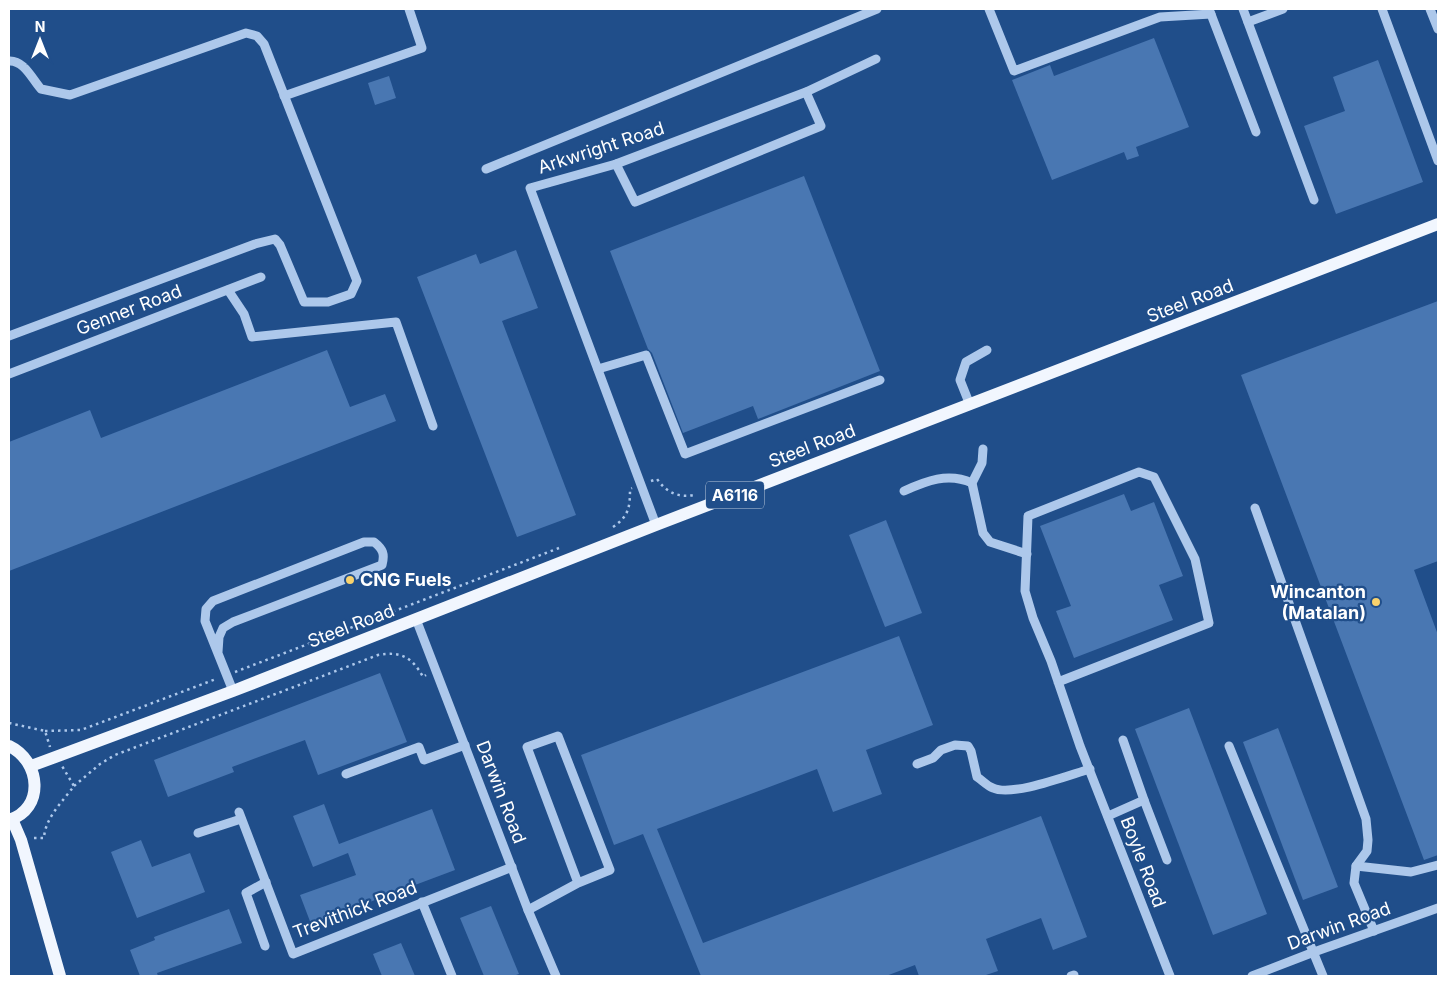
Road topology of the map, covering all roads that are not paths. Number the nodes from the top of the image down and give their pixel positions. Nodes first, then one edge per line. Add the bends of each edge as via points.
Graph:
1 (409, 9) edge
2 (877, 9) edge
3 (989, 9) edge
4 (1242, 9) edge
5 (1283, 9) edge
6 (1382, 9) edge
7 (1430, 9) edge
8 (1210, 11) edge
9 (1248, 22) junction
10 (1438, 28) edge
11 (876, 59) dead end
12 (9, 61) edge
13 (806, 92) junction
14 (284, 96) junction
15 (1256, 132) dead end
16 (1438, 160) edge
17 (616, 164) junction
18 (486, 169) dead end
19 (1314, 200) dead end
20 (1438, 224) edge
21 (261, 277) dead end
22 (228, 290) junction
23 (9, 336) edge
24 (987, 350) dead end
25 (598, 370) junction
26 (9, 374) edge
27 (880, 380) dead end
28 (970, 404) junction
29 (433, 426) dead end
30 (983, 449) dead end
31 (972, 483) junction
32 (904, 491) dead end
33 (1255, 508) dead end
34 (656, 525) junction
35 (1027, 554) junction
36 (416, 619) junction
37 (218, 652) junction
38 (1058, 682) junction
39 (233, 691) junction
40 (1123, 740) dead end
41 (465, 745) junction
42 (9, 746) edge
43 (1229, 746) dead end
44 (917, 764) dead end
45 (31, 766) junction
46 (1090, 769) junction
47 (346, 774) dead end
48 (1144, 800) junction
49 (1108, 816) junction
50 (11, 819) edge
51 (198, 834) dead end
52 (1166, 860) dead end
53 (1438, 865) edge
54 (1356, 866) junction
55 (512, 867) junction
56 (266, 882) junction
57 (578, 883) junction
58 (422, 902) junction
59 (1438, 908) edge
60 (528, 910) junction
61 (1374, 931) junction
62 (265, 946) dead end
63 (1314, 952) junction
64 (60, 976) edge
65 (452, 976) edge
66 (556, 976) edge
67 (1170, 976) edge
68 (1252, 976) edge
69 (1323, 976) edge

1 - 14 street via 422,48
2 - 18 street
3 - 8 street via 1014,72 1160,17
4 - 9 street
5 - 9 street
6 - 16 street
7 - 10 street
8 - 15 street
9 - 19 street
11 - 13 street, Arkwright Road
12 - 14 street via 25,68 41,89 70,95 246,34 257,36 264,44
13 - 17 street, Arkwright Road
13 - 17 street via 821,126 635,202
14 - 23 street via 357,281 351,294 328,302 304,302 275,239
17 - 25 street, Arkwright Road via 530,188
20 - 28 main road, Steel Road / A6116
21 - 22 street, Genner Road
22 - 26 street, Genner Road
22 - 29 street via 244,314 252,338 396,322
24 - 28 street via 966,362 960,380
25 - 27 street via 646,355 685,454
25 - 34 street, Arkwright Road
28 - 34 main road, Steel Road / A6116
30 - 31 street via 982,463
31 - 32 street via 944,478 926,481
31 - 35 street via 983,533 990,542
33 - 54 street via 1366,819 1367,851
34 - 36 main road, Steel Road / A6116
35 - 38 street, Boyle Road via 1025,590
35 - 38 street, Boyle Road via 1028,516 1139,472 1154,477 1195,559 1209,623
36 - 39 main road, Steel Road / A6116
36 - 41 street, Darwin Road
37 - 37 street via 205,621 206,609 214,601 364,542 374,542 381,547 382,565 223,628
37 - 39 street
38 - 46 street, Boyle Road
39 - 45 main road, Steel Road / A6116
40 - 48 street
41 - 47 street via 424,760 419,746
41 - 55 street, Darwin Road
42 - 45 main road via 22,754
43 - 63 street
44 - 46 street via 955,744 968,746 977,777 994,789 1003,790 1043,784
45 - 50 main road via 34,793 28,806
46 - 49 street, Boyle Road
48 - 49 street
48 - 52 street
49 - 67 street, Boyle Road
50 - 64 main road via 21,840
51 - 56 street, Trevithick Road via 240,816
53 - 54 street via 1411,872
54 - 61 street via 1354,883
55 - 58 street, Trevithick Road
55 - 60 street, Darwin Road
56 - 58 street, Trevithick Road via 293,954
56 - 62 street via 246,893
57 - 57 street via 527,747 558,736 610,870
57 - 60 street
58 - 65 street
59 - 61 street, Darwin Road
60 - 66 street, Darwin Road
61 - 63 street, Darwin Road
63 - 68 street, Darwin Road
63 - 69 street

